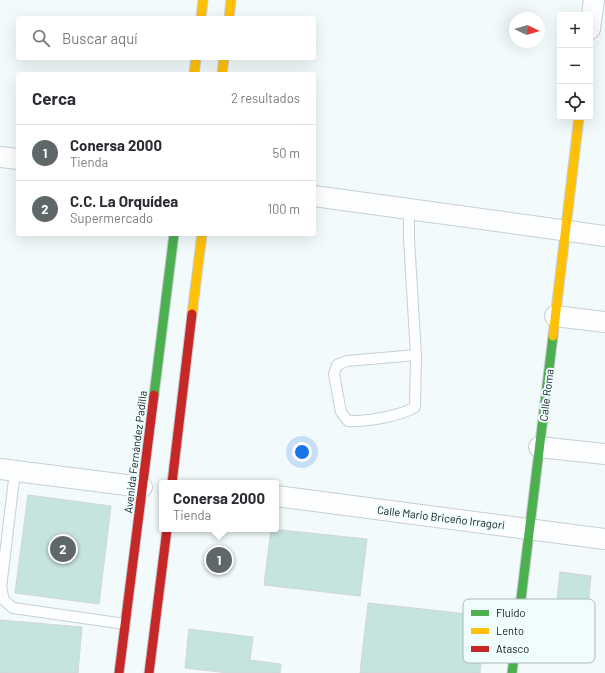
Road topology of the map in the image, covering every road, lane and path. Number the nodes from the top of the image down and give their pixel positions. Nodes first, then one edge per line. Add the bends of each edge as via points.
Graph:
1 (203, 0) edge
2 (231, 0) edge
3 (594, 0) edge
4 (592, 12) edge
5 (201, 16) edge
6 (229, 16) edge
7 (196, 60) edge
8 (224, 60) edge
9 (194, 72) edge
10 (222, 72) edge
11 (580, 120) edge
12 (0, 157) edge
13 (16, 159) edge
14 (316, 196) edge
15 (409, 208) junction
16 (566, 230) junction
17 (174, 236) edge
18 (202, 236) edge
19 (605, 236) edge
20 (555, 316) junction
21 (605, 322) edge
22 (416, 355) junction
23 (539, 447) junction
24 (605, 454) edge
25 (7, 470) edge
26 (172, 480) edge
27 (142, 487) junction
28 (279, 496) edge
29 (529, 529) junction
30 (167, 532) edge
31 (605, 539) edge
32 (521, 599) edge
33 (125, 624) junction
34 (513, 663) edge
35 (119, 673) edge
36 (149, 673) edge
37 (512, 673) edge

1 - 5 main road
2 - 6 main road
3 - 4 street
7 - 9 main road
8 - 10 main road
11 - 16 main road, Calle Roma
12 - 13 street
14 - 15 street
15 - 16 street
15 - 22 lane
16 - 19 street
16 - 20 main road, Calle Roma
17 - 27 main road, Avenida Fernández Padilla
18 - 26 main road
20 - 21 street
20 - 23 main road, Calle Roma
22 - 22 lane via 415,407 407,412 359,422 348,421 341,412 334,374 337,365 347,361
23 - 24 street
23 - 29 main road, Calle Roma
25 - 27 street
25 - 33 lane via 1,588 4,600 14,608
27 - 33 main road, Avenida Fernández Padilla
28 - 29 street, Calle Mario Briceño Irragori
29 - 31 street, Calle Mario Briceño Irragori
29 - 32 main road, Calle Roma
30 - 36 main road
33 - 35 main road, Avenida Fernández Padilla
34 - 37 main road, Calle Roma

